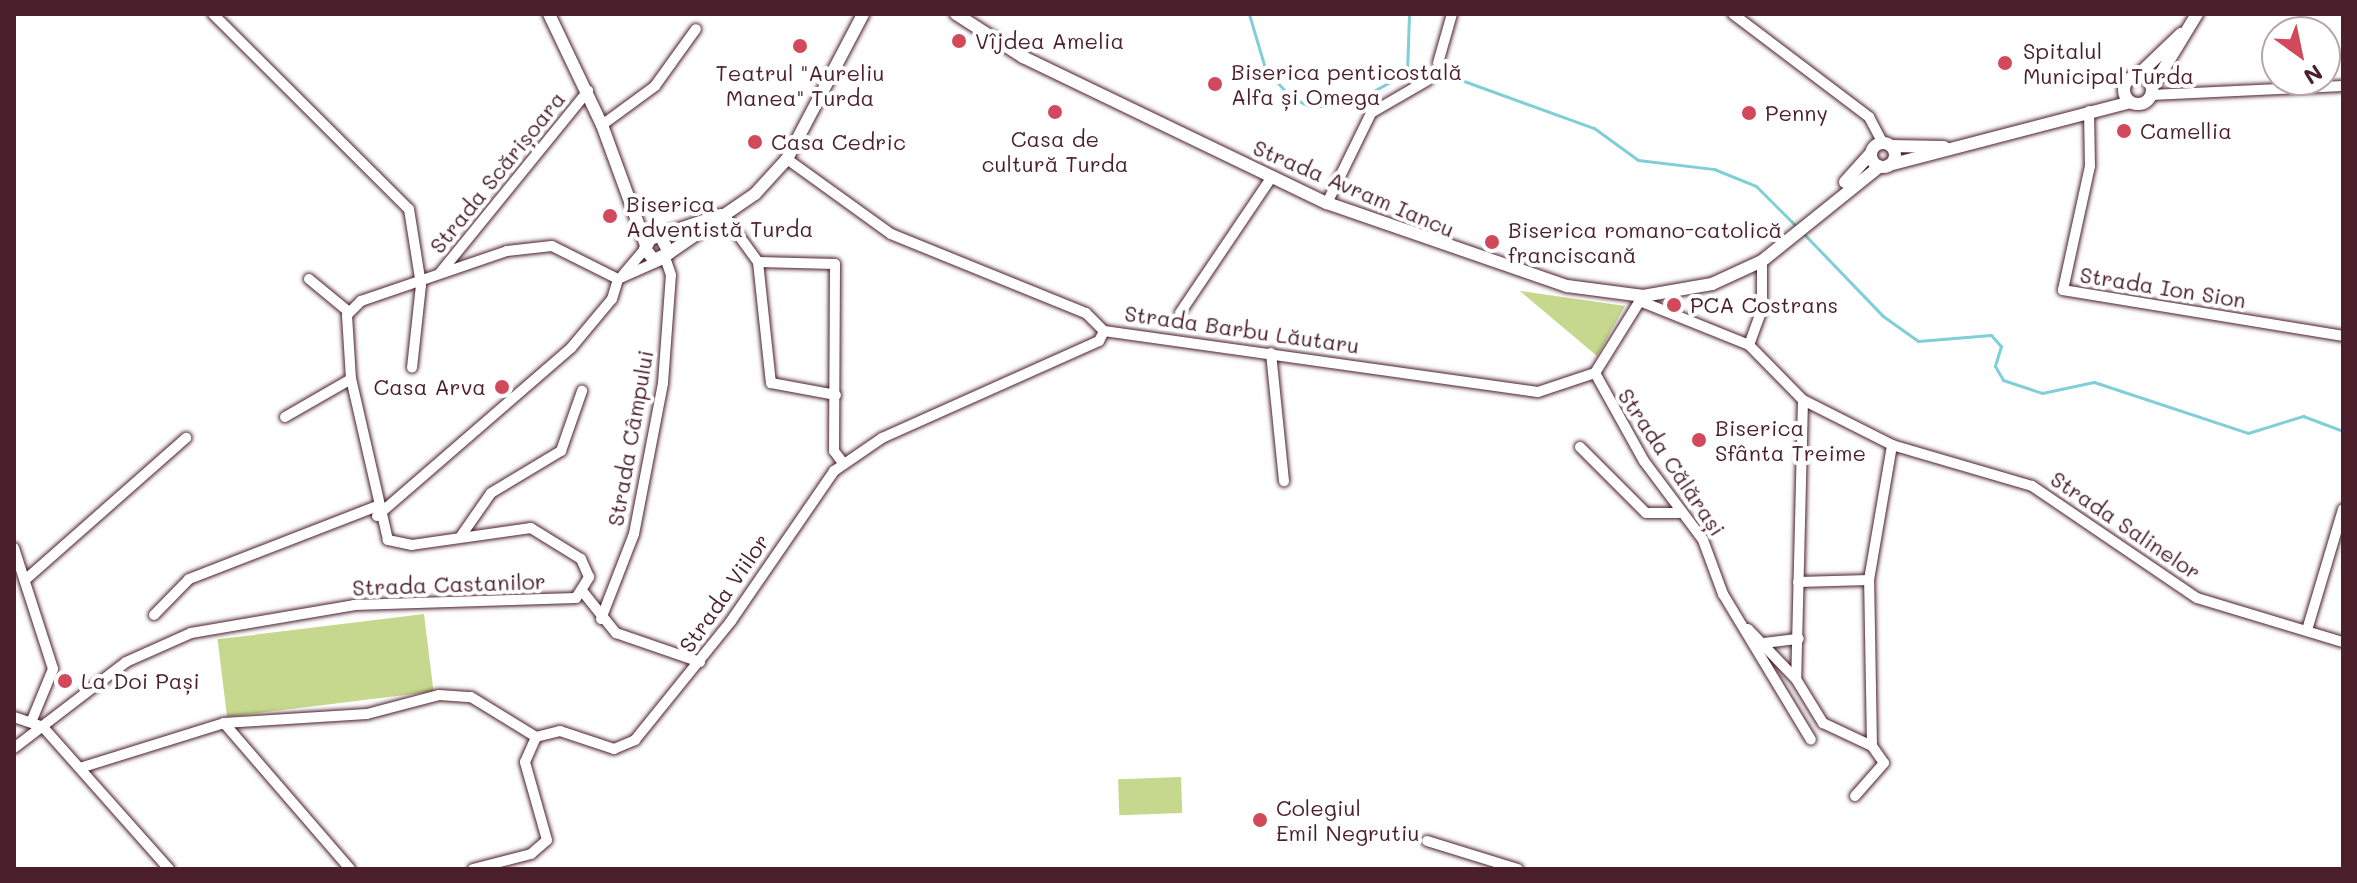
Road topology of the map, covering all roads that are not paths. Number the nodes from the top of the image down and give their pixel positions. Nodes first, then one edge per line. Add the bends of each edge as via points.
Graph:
1 (213, 14) edge
2 (549, 14) edge
3 (863, 14) edge
4 (956, 14) edge
5 (1452, 14) edge
6 (1733, 14) edge
7 (2197, 14) edge
8 (696, 29) dead end
9 (2186, 30) junction
10 (1438, 63) dead end
11 (2137, 76) junction
12 (1428, 80) dead end
13 (2343, 86) edge
14 (2124, 89) junction
15 (588, 91) junction
16 (2152, 92) junction
17 (2130, 102) junction
18 (2086, 112) junction
19 (602, 125) junction
20 (1887, 145) junction
21 (1948, 148) junction
22 (1871, 153) junction
23 (787, 159) junction
24 (1884, 165) junction
25 (1271, 178) junction
26 (1327, 203) junction
27 (1824, 205) junction
28 (724, 215) junction
29 (661, 237) junction
30 (646, 247) junction
31 (665, 257) junction
32 (1762, 261) junction
33 (758, 262) junction
34 (437, 277) junction
35 (309, 279) dead end
36 (618, 279) junction
37 (421, 285) junction
38 (1641, 298) junction
39 (349, 312) junction
40 (1180, 313) dead end
41 (1104, 331) junction
42 (2343, 336) edge
43 (1749, 345) junction
44 (1271, 353) junction
45 (412, 368) dead end
46 (1595, 373) junction
47 (351, 379) junction
48 (582, 391) dead end
49 (836, 395) junction
50 (1803, 400) junction
51 (285, 417) dead end
52 (186, 438) dead end
53 (1892, 445) junction
54 (1580, 447) dead end
55 (843, 463) junction
56 (1284, 481) dead end
57 (2343, 509) edge
58 (376, 512) junction
59 (1679, 513) junction
60 (461, 536) junction
61 (14, 548) edge
62 (25, 580) junction
63 (1869, 580) junction
64 (1798, 582) junction
65 (583, 592) junction
66 (154, 615) dead end
67 (1737, 617) junction
68 (601, 619) junction
69 (2307, 630) junction
70 (1799, 639) junction
71 (2343, 642) edge
72 (1764, 643) junction
73 (700, 662) junction
74 (1796, 679) junction
75 (14, 717) edge
76 (32, 720) junction
77 (224, 723) junction
78 (43, 727) junction
79 (536, 737) junction
80 (1811, 740) dead end
81 (1872, 746) junction
82 (14, 748) edge
83 (83, 767) junction
84 (1855, 796) dead end
85 (1427, 841) dead end
86 (169, 869) edge
87 (350, 869) edge
88 (473, 869) edge
89 (1518, 869) edge

1 - 37 street via 403,200
2 - 15 main road
3 - 23 main road
4 - 25 main road, Strada Avram Iancu via 1023,57
5 - 10 street
6 - 20 street via 1869,117
7 - 9 main road
8 - 19 street via 655,86
9 - 11 main road
9 - 16 main road
11 - 14 main road
11 - 16 main road
12 - 26 street via 1371,113
13 - 16 street
14 - 17 main road
14 - 18 main road
15 - 19 main road
15 - 34 street, Strada Scărișoara
16 - 17 main road
17 - 18 main road
18 - 21 main road
18 - 42 street, Strada Ion Sion via 2090,166 2063,290
19 - 30 main road
20 - 21 main road
20 - 22 main road
20 - 24 main road
21 - 24 main road
22 - 24 main road
22 - 27 main road
23 - 28 main road
23 - 41 street, Strada Barbu Lăutaru via 891,234 1086,313
24 - 27 main road
25 - 26 main road, Strada Avram Iancu
25 - 40 street
26 - 38 main road, Strada Avram Iancu via 1515,273
27 - 32 main road, Strada Avram Iancu
28 - 29 main road
28 - 31 main road
28 - 33 street
29 - 30 main road
29 - 31 main road
30 - 31 main road
30 - 36 street
31 - 36 street
31 - 68 street, Strada Câmpului via 671,275 663,383 634,534
32 - 38 main road, Strada Avram Iancu via 1712,284
32 - 43 street via 1762,310
33 - 49 street via 771,383
33 - 49 street via 835,264
34 - 36 street via 507,251 552,246
34 - 37 street
35 - 39 street
36 - 58 street via 612,299 571,348
37 - 39 street via 374,296
37 - 45 street
38 - 43 street, Strada Salinelor
38 - 46 street
39 - 47 street
41 - 44 street, Strada Barbu Lăutaru
41 - 55 street, Strada Viilor via 1099,341 906,427
43 - 50 street, Strada Salinelor
44 - 46 street, Strada Barbu Lăutaru via 1477,389 1556,390
44 - 56 street
46 - 59 street, Strada Călărași
47 - 51 street
47 - 58 street
48 - 60 street via 561,451 491,493
49 - 55 street via 834,451
50 - 53 street, Strada Salinelor
50 - 64 street
52 - 62 street
53 - 63 street
53 - 69 street, Strada Salinelor via 2032,486 2174,586
54 - 59 street via 1646,513
55 - 73 street, Strada Viilor
57 - 69 street
58 - 60 street, Strada Castanilor via 395,544
58 - 66 street via 189,579
59 - 67 street, Strada Călărași via 1703,540
60 - 65 street, Strada Castanilor via 518,526 544,533 581,559 589,577
61 - 62 street
62 - 76 street via 53,669
63 - 64 street
63 - 81 street
64 - 70 street
65 - 68 street
65 - 78 street, Strada Castanilor via 569,601 354,605 191,633 126,662
67 - 72 street, Strada Călărași
67 - 80 street, Strada Călărași
68 - 73 street via 627,638
69 - 71 street, Strada Salinelor
70 - 72 street
70 - 74 street
72 - 74 street, Strada Călărași
73 - 79 street, Strada Viilor via 626,745 595,745 560,731
74 - 81 street, Strada Călărași via 1823,723
75 - 76 street
76 - 78 street
77 - 79 street via 367,714 455,695 521,722
77 - 83 street
77 - 87 street
78 - 82 street, Strada Castanilor
78 - 83 street
79 - 88 street via 525,762 547,840 531,854
81 - 84 street via 1883,771
83 - 86 street
85 - 89 street

